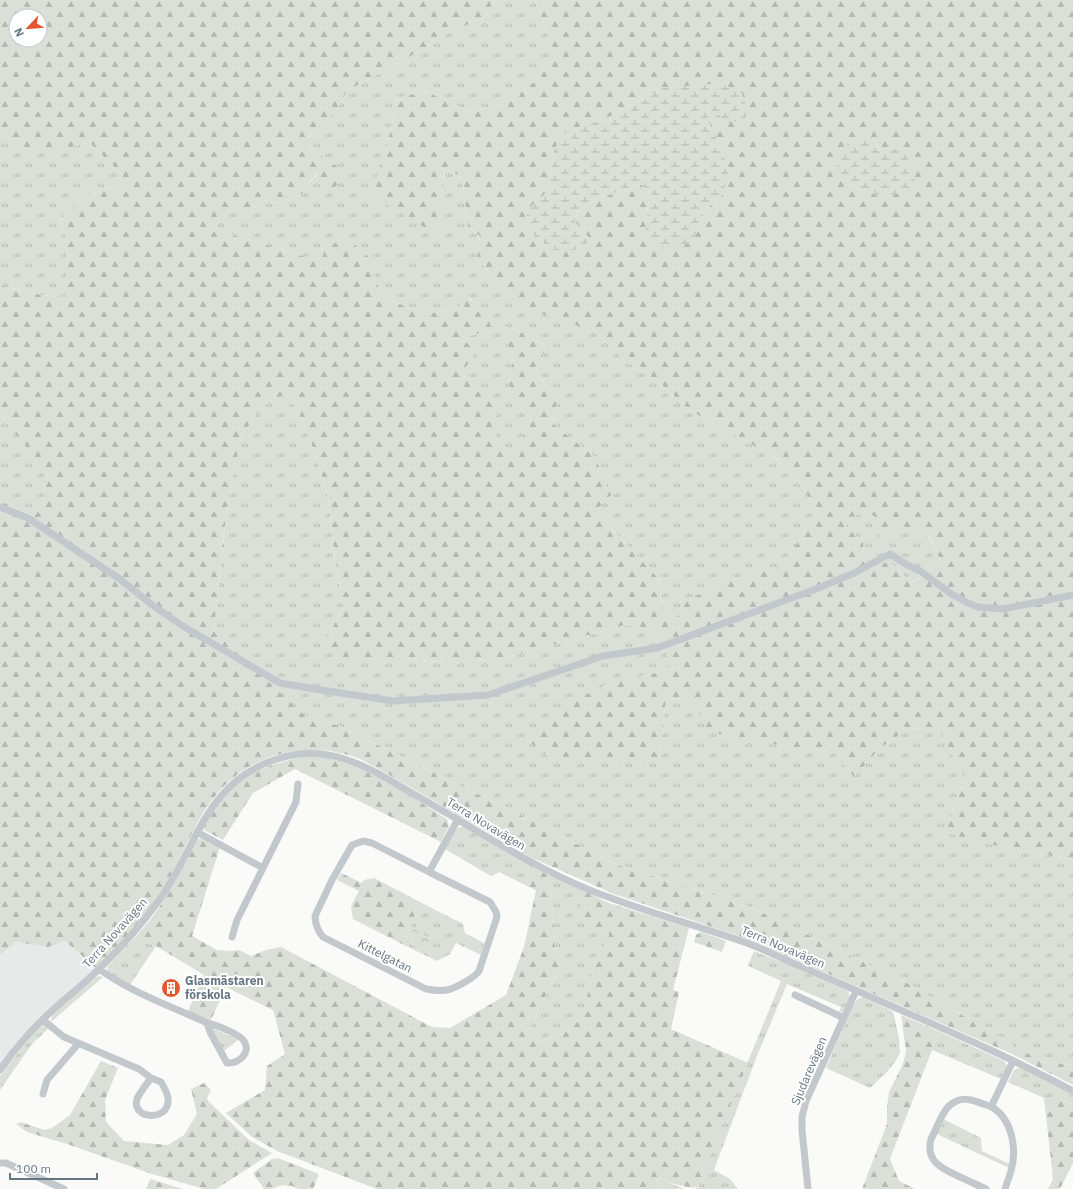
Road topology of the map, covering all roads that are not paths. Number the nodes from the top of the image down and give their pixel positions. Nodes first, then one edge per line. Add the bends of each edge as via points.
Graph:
1 (0, 507) edge
2 (1073, 595) edge
3 (298, 784) dead end
4 (458, 819) junction
5 (197, 832) junction
6 (263, 868) junction
7 (429, 872) junction
8 (232, 937) dead end
9 (99, 969) junction
10 (856, 990) junction
11 (795, 995) dead end
12 (844, 1018) junction
13 (43, 1020) junction
14 (208, 1024) junction
15 (78, 1044) junction
16 (1013, 1061) junction
17 (0, 1070) edge
18 (151, 1078) junction
19 (1073, 1091) edge
20 (43, 1094) dead end
21 (991, 1106) junction
22 (0, 1163) edge
23 (64, 1189) edge
24 (808, 1189) edge
25 (986, 1189) edge
26 (1005, 1189) edge

1 - 2 street via 28,518 121,580 181,625 280,682 393,701 488,695 603,656 658,648 816,589 890,554 920,571 953,595 978,607 1003,609
3 - 6 street via 296,802
4 - 5 street, Terra Novavägen via 355,762 309,753 286,756 246,772 221,795
4 - 7 street
4 - 10 street, Terra Novavägen via 528,861 578,885 747,943
5 - 6 street
5 - 9 street, Terra Novavägen via 161,898
6 - 8 street via 237,920
7 - 7 street, Kittelgatan via 372,843 363,841 352,845 315,916 320,934 426,989 454,989 479,971 497,917 496,912 490,902
9 - 13 street, Terra Novavägen
9 - 14 street via 156,1001
10 - 12 street, Sjudarevägen
10 - 16 street, Terra Novavägen
11 - 12 street
12 - 24 street, Sjudarevägen via 806,1101 802,1117
13 - 15 street via 64,1037
13 - 17 street, Terra Novavägen
14 - 14 street via 244,1040 246,1052 243,1057 236,1062 227,1063
15 - 18 street via 139,1069
15 - 20 street via 47,1080
16 - 19 street, Terra Novavägen
16 - 21 street
18 - 18 street via 161,1082 168,1097 167,1108 155,1116 142,1113 137,1104
21 - 25 street via 967,1099 950,1105 930,1143 933,1159 939,1166
21 - 26 street via 1006,1121 1011,1134 1012,1163
22 - 23 street via 6,1163

